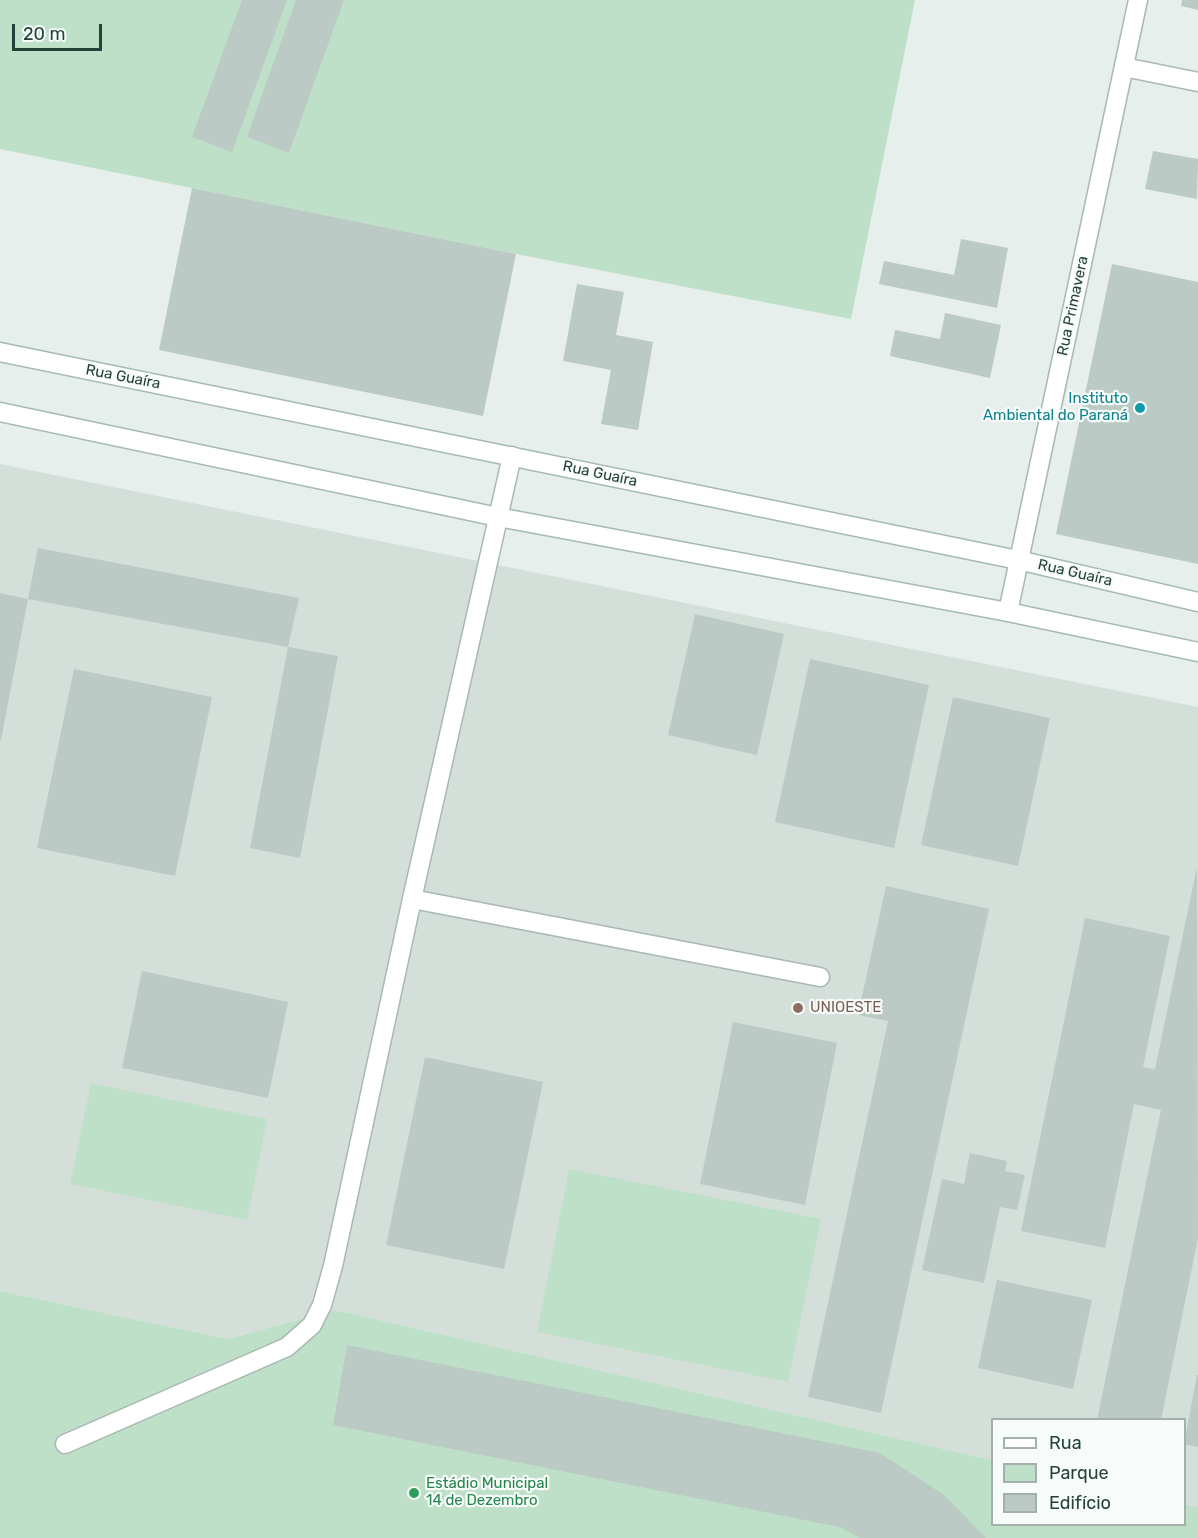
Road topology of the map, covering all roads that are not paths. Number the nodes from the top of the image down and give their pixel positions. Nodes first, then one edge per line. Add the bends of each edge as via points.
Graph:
1 (1138, 0) edge
2 (1124, 67) junction
3 (1198, 82) edge
4 (0, 352) edge
5 (0, 412) edge
6 (512, 456) junction
7 (498, 516) junction
8 (1018, 560) junction
9 (1198, 602) edge
10 (1008, 612) junction
11 (1198, 652) edge
12 (412, 899) junction
13 (820, 977) dead end
14 (65, 1444) dead end

1 - 2 street, Rua Primavera
2 - 3 street
2 - 8 street, Rua Primavera
4 - 6 street, Rua Guaíra
5 - 7 street
6 - 7 street
6 - 8 street, Rua Guaíra
7 - 10 street
7 - 12 street
8 - 9 street, Rua Guaíra
8 - 10 street, Rua Primavera
10 - 11 street
12 - 13 street
12 - 14 street via 333,1266 312,1325 287,1347

